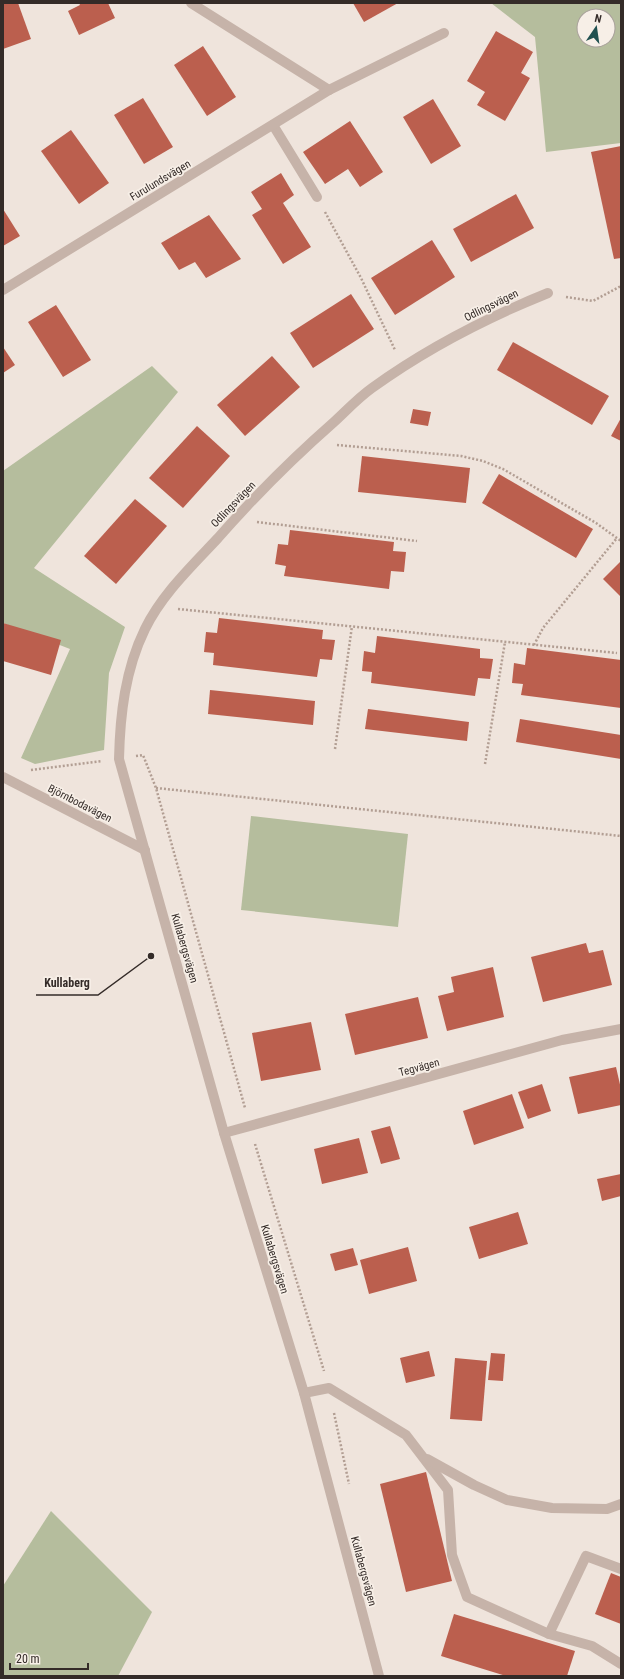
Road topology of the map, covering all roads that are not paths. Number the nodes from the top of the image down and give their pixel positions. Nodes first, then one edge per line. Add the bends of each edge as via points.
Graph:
1 (191, 3) edge
2 (444, 33) dead end
3 (329, 90) junction
4 (273, 125) junction
5 (317, 197) road end
6 (3, 290) edge
7 (548, 293) road end
8 (3, 777) edge
9 (145, 850) junction
10 (621, 1029) edge
11 (224, 1132) junction
12 (304, 1394) junction
13 (423, 1457) junction
14 (621, 1504) edge
15 (621, 1569) edge
16 (549, 1634) junction
17 (621, 1664) edge
18 (379, 1676) edge

1 - 3 street
2 - 3 street, Furulundsvägen
3 - 4 street, Furulundsvägen
4 - 5 street
4 - 6 street, Furulundsvägen
7 - 9 street, Odlingsvägen via 513,307 432,348 370,389 311,442 235,519 158,606 144,630 128,674 119,723 118,759
8 - 9 street, Björnbodavägen
9 - 11 street, Kullabergsvägen
10 - 11 street, Tegvägen via 562,1040
11 - 12 street, Kullabergsvägen
12 - 13 street via 329,1388 406,1435
12 - 18 street, Kullabergsvägen
13 - 14 street via 507,1500 552,1508 607,1509
13 - 16 street via 448,1490 452,1555 467,1597
15 - 16 street via 586,1556
16 - 17 street via 592,1646

